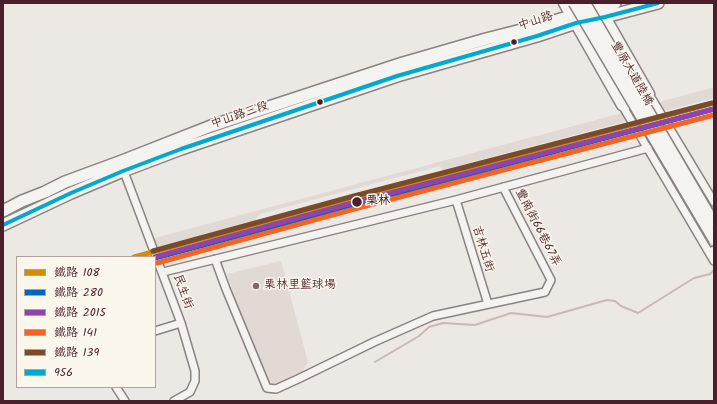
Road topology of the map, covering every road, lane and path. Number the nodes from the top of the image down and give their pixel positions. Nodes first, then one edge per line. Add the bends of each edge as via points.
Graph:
1 (564, 3) edge
2 (574, 3) edge
3 (585, 3) edge
4 (615, 3) edge
5 (658, 3) edge
6 (599, 5) edge
7 (605, 18) junction
8 (574, 19) junction
9 (588, 38) dead end
10 (614, 42) dead end
11 (489, 44) joint
12 (648, 94) junction
13 (622, 105) junction
14 (648, 148) junction
15 (123, 166) junction
16 (503, 188) junction
17 (456, 200) junction
18 (714, 202) edge
19 (3, 211) edge
20 (714, 223) edge
21 (3, 225) edge
22 (714, 240) edge
23 (714, 255) edge
24 (215, 259) junction
25 (163, 272) junction
26 (488, 304) junction
27 (181, 323) junction
28 (156, 331) edge
29 (117, 388) edge
30 (125, 401) edge
31 (174, 401) edge

1 - 8 street
2 - 22 street, 豐原大道陸橋, bridge
3 - 20 street, 豐原大道陸橋, bridge
4 - 6 main road, 中山路
5 - 7 main road, 中山路
6 - 7 street
6 - 8 main road, 中山路
7 - 8 main road, 中山路
7 - 10 street
7 - 12 street
8 - 9 street
8 - 11 main road, 中山路 via 537,36
8 - 13 street
11 - 15 main road, 中山路三段 via 182,149
12 - 13 street
12 - 18 street
13 - 14 street
14 - 16 street
14 - 23 street
15 - 19 main road, 中山路三段 via 64,182
15 - 21 main road, 中山路三段
15 - 25 street, 民生街
16 - 17 street
16 - 26 street, 豐南街66巷67弄 via 551,280 545,292
17 - 24 street
17 - 26 street, 吉林五街
24 - 25 street
24 - 26 street via 267,388 276,389 434,316
25 - 27 street, 民生街
27 - 28 street
27 - 31 street, 民生街 via 195,371 195,382 190,392
29 - 30 street

